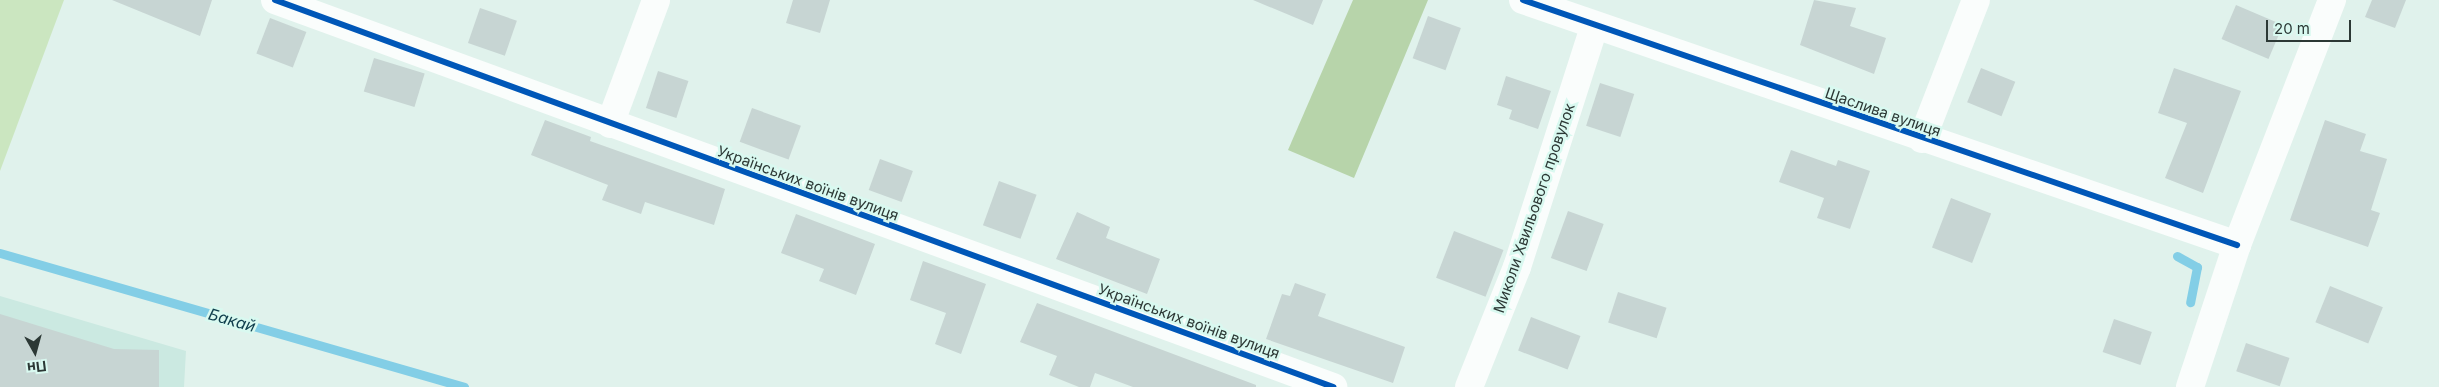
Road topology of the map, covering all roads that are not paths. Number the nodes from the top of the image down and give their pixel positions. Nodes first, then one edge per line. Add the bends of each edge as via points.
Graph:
1 (274, 0) edge
2 (656, 0) edge
3 (1523, 0) edge
4 (1976, 0) edge
5 (2332, 0) edge
6 (1594, 27) junction
7 (610, 124) junction
8 (1922, 139) junction
9 (2237, 245) junction
10 (1334, 387) edge
11 (1470, 387) edge
12 (2190, 387) edge

1 - 7 street, Українських воїнів вулиця
2 - 7 street
3 - 6 street, Щаслива вулиця
4 - 8 street
5 - 9 street
6 - 8 street, Щаслива вулиця
6 - 11 street, Миколи Хвильового провулок via 1517,267
7 - 10 street, Українських воїнів вулиця
8 - 9 street, Щаслива вулиця
9 - 12 street

